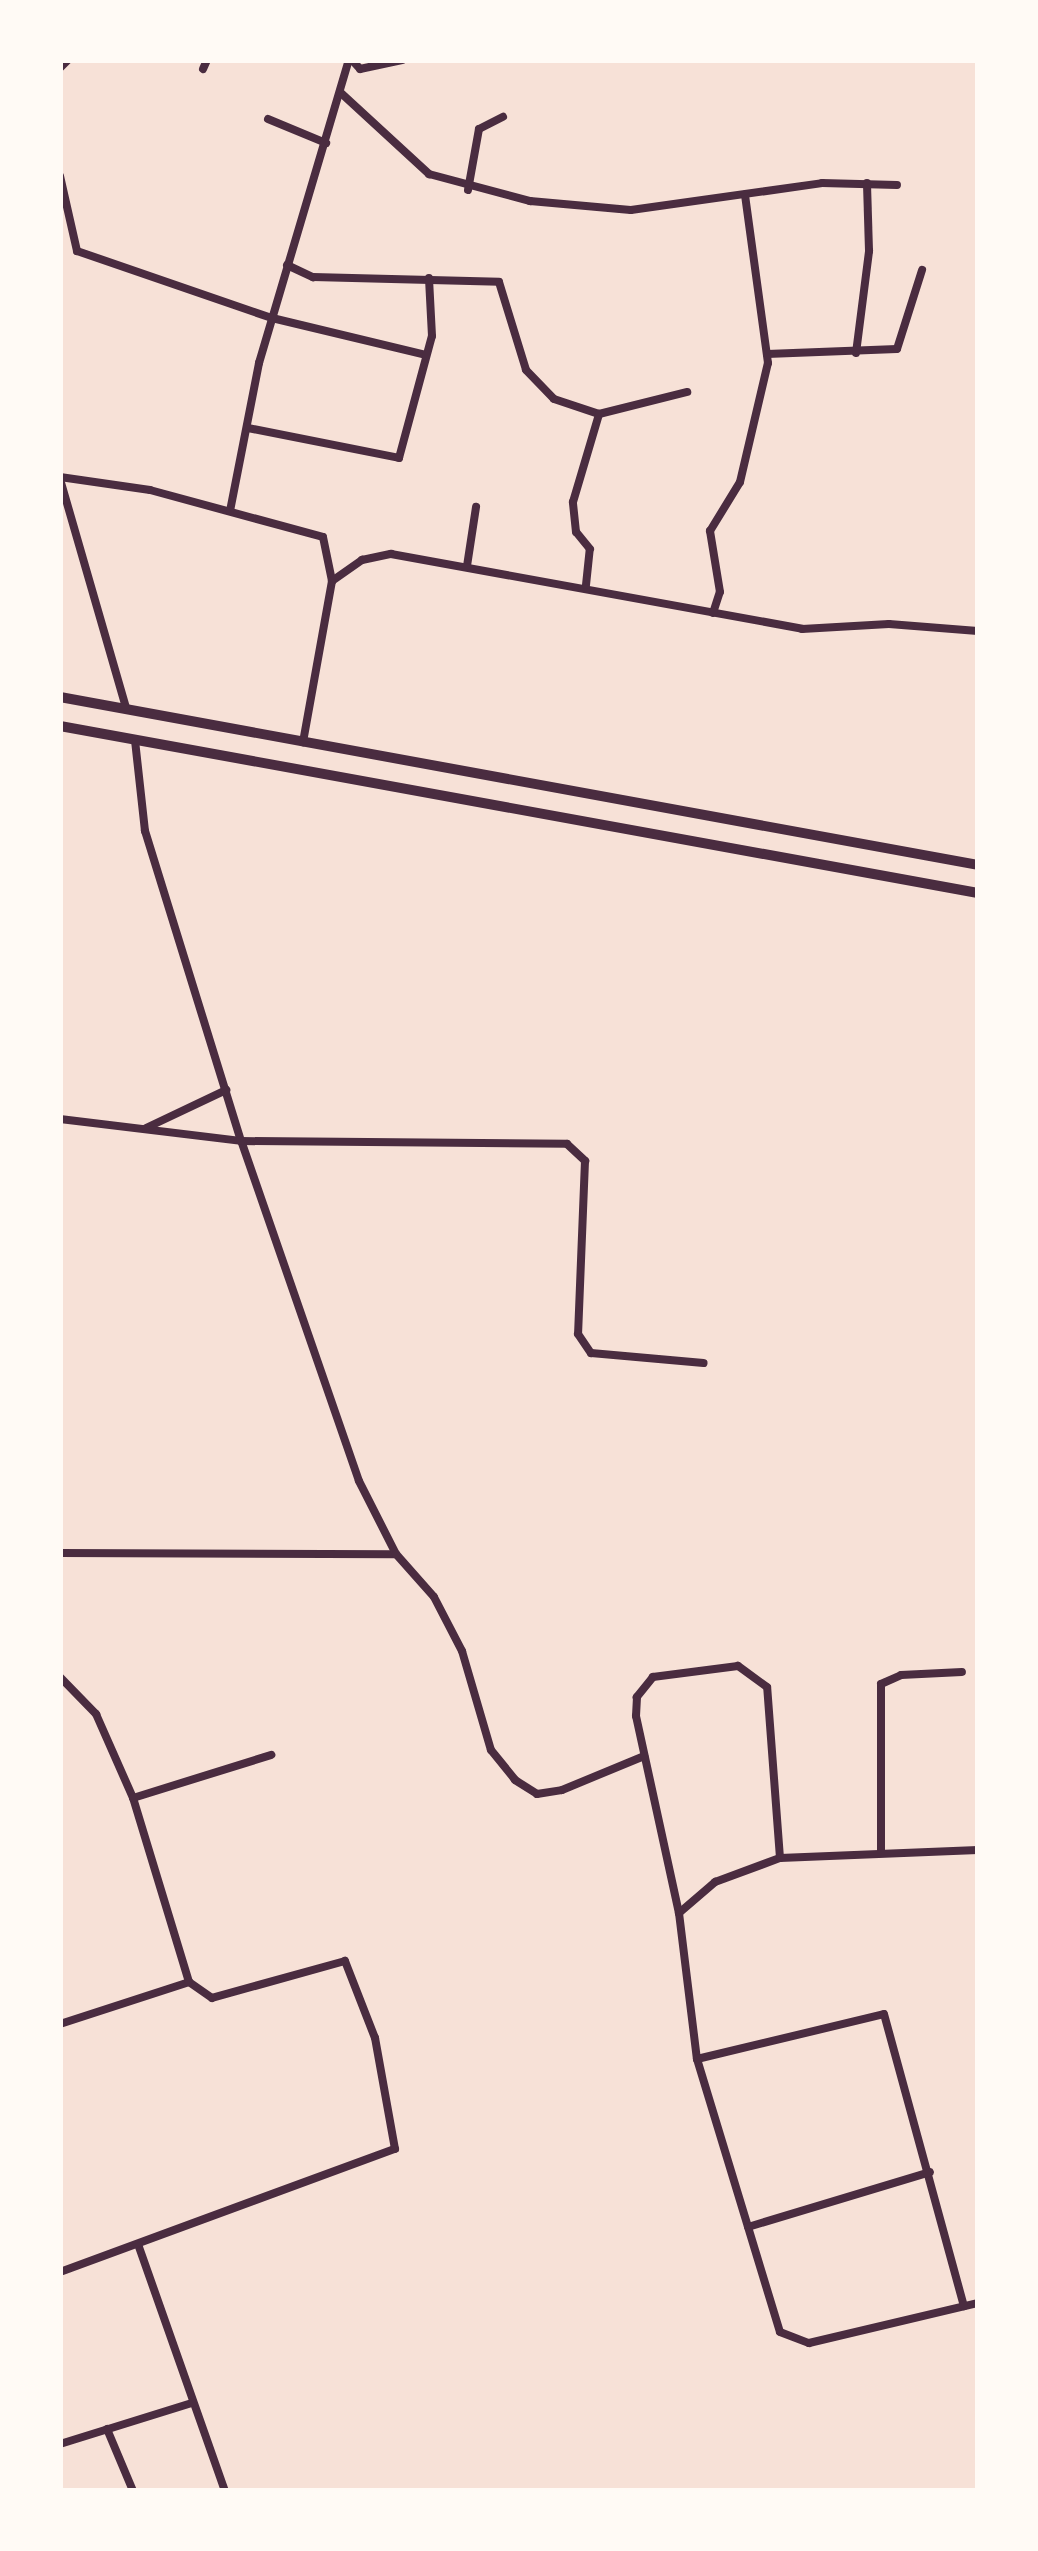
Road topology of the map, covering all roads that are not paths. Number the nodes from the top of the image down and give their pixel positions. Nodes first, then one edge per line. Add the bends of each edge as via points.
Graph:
1 (68, 60) edge
2 (350, 60) edge
3 (402, 60) edge
4 (60, 68) edge
5 (341, 93) junction
6 (503, 117) dead end
7 (268, 119) dead end
8 (326, 143) junction
9 (60, 176) edge
10 (867, 183) junction
11 (897, 185) dead end
12 (468, 190) junction
13 (745, 195) junction
14 (286, 265) junction
15 (922, 270) dead end
16 (429, 278) junction
17 (272, 318) junction
18 (856, 353) junction
19 (766, 354) junction
20 (426, 355) junction
21 (687, 392) dead end
22 (599, 414) junction
23 (248, 428) junction
24 (60, 478) edge
25 (476, 507) dead end
26 (230, 511) junction
27 (467, 566) junction
28 (332, 581) junction
29 (586, 585) junction
30 (713, 614) junction
31 (978, 631) edge
32 (60, 697) edge
33 (127, 710) junction
34 (60, 726) edge
35 (135, 739) junction
36 (303, 742) junction
37 (978, 865) edge
38 (978, 893) edge
39 (226, 1090) junction
40 (60, 1119) edge
41 (143, 1129) junction
42 (241, 1141) junction
43 (704, 1363) dead end
44 (60, 1553) edge
45 (396, 1554) junction
46 (962, 1672) dead end
47 (60, 1677) edge
48 (272, 1755) dead end
49 (644, 1756) junction
50 (134, 1798) junction
51 (978, 1850) edge
52 (881, 1853) junction
53 (781, 1858) junction
54 (679, 1913) junction
55 (189, 1982) junction
56 (60, 2024) edge
57 (698, 2059) junction
58 (930, 2172) junction
59 (748, 2228) junction
60 (140, 2247) junction
61 (60, 2272) edge
62 (978, 2303) edge
63 (964, 2306) junction
64 (192, 2403) junction
65 (107, 2429) junction
66 (60, 2444) edge
67 (133, 2491) edge
68 (225, 2491) edge

1 - 4 street
2 - 3 street via 360,69
2 - 5 street
5 - 8 street
5 - 12 street via 420,168
6 - 12 street via 479,129
7 - 8 street
8 - 14 street
9 - 17 street via 77,251
10 - 11 street
10 - 13 street
10 - 18 street via 869,251
12 - 13 street via 631,210
13 - 19 street
14 - 16 street via 313,278
14 - 17 street
15 - 18 street via 902,344
16 - 20 street
16 - 22 street via 499,282 526,370 554,399
17 - 20 street
17 - 23 street
18 - 19 street
19 - 30 street via 740,482 710,531 720,592
20 - 23 street via 399,458
21 - 22 street
22 - 29 street via 572,502 576,532 590,549
23 - 26 street
24 - 26 street
24 - 33 street
25 - 27 street
26 - 28 street via 323,537
27 - 28 street via 391,554 362,560
27 - 29 street
28 - 36 street
29 - 30 street
30 - 31 street via 802,629
32 - 33 main road
33 - 36 main road
34 - 35 main road
35 - 38 main road
35 - 39 street via 145,831
36 - 37 main road
39 - 41 street
39 - 42 street
40 - 41 street
41 - 42 street
42 - 43 street via 567,1144 585,1161 578,1334 590,1353
42 - 45 street via 358,1481
44 - 45 street
45 - 49 street via 434,1598 462,1651 491,1750 514,1780 537,1794 562,1790
46 - 52 street via 881,1684
47 - 50 street via 97,1714
48 - 50 street
49 - 53 street via 637,1696 653,1676 703,1666 753,1673 767,1687
49 - 54 street
50 - 55 street
51 - 52 street
52 - 53 street
53 - 54 street via 728,1875
54 - 57 street
55 - 56 street
55 - 60 street via 212,1998 344,1961 375,2038 398,2142 389,2155
57 - 58 street via 881,2013
57 - 59 street
58 - 59 street
58 - 63 street
59 - 63 street via 780,2332 799,2341
60 - 61 street
60 - 64 street
62 - 63 street
64 - 65 street
64 - 68 street
65 - 66 street
65 - 67 street

